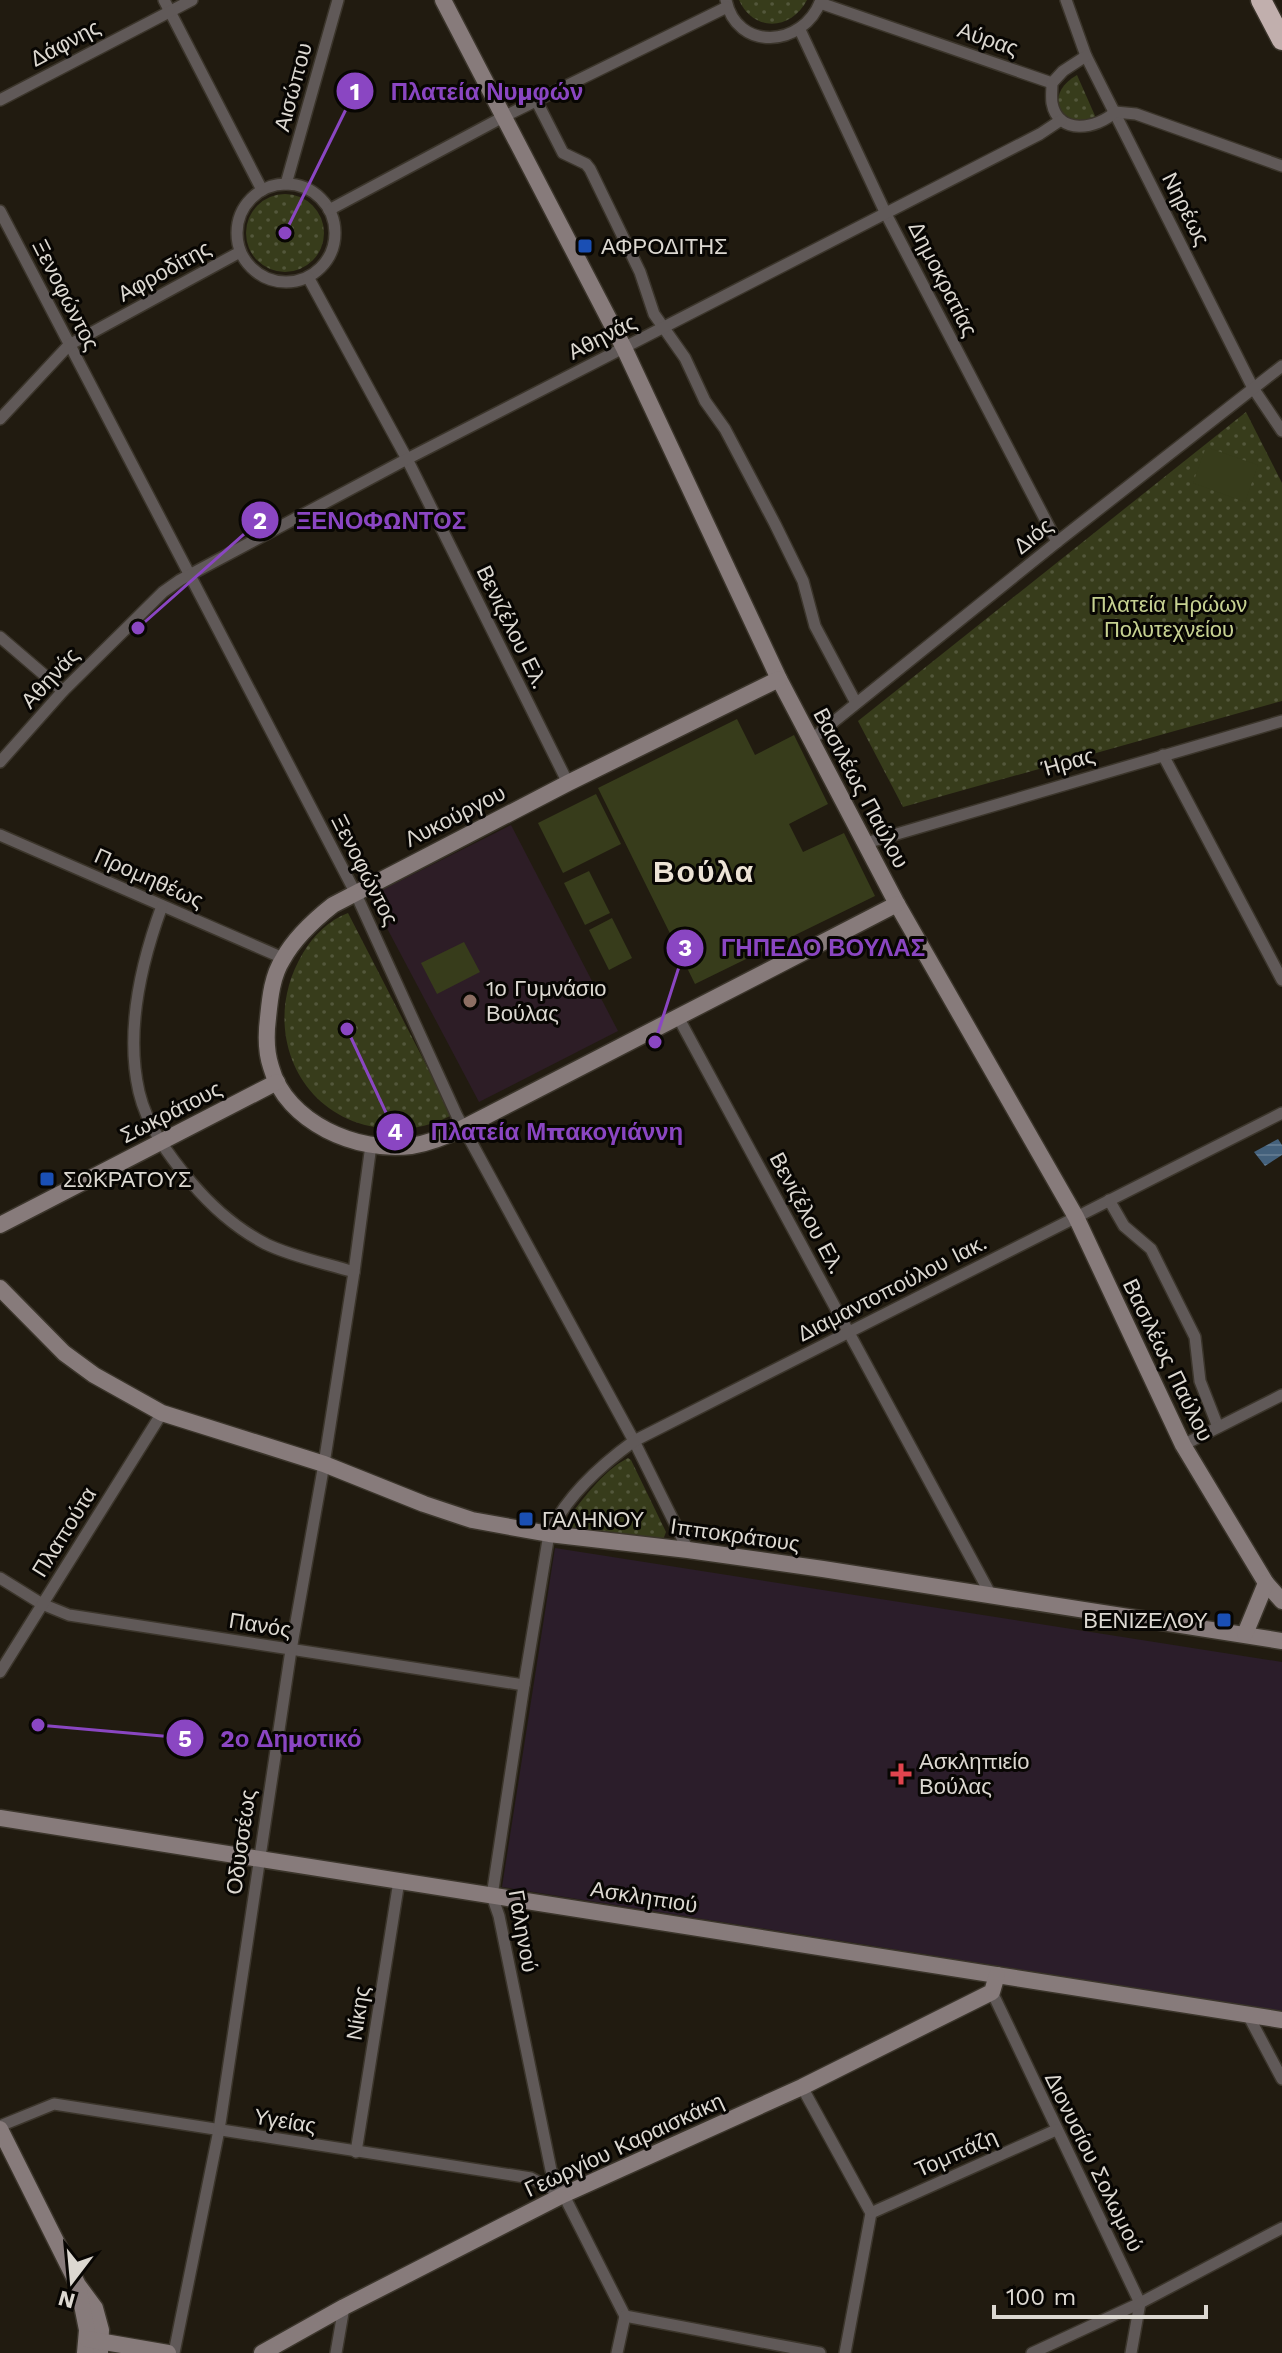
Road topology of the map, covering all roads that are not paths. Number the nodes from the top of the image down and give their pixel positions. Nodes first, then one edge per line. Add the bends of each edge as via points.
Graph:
1 (192, 0) edge
2 (338, 0) edge
3 (443, 0) edge
4 (1066, 0) edge
5 (1261, 0) edge
6 (821, 1) edge
7 (726, 3) edge
8 (167, 5) edge
9 (800, 30) junction
10 (1282, 40) edge
11 (1086, 56) junction
12 (1052, 83) junction
13 (0, 100) edge
14 (536, 100) junction
15 (1115, 112) junction
16 (505, 116) junction
17 (1061, 120) junction
18 (1282, 166) edge
19 (286, 184) junction
20 (262, 190) junction
21 (329, 210) junction
22 (0, 211) edge
23 (886, 214) junction
24 (240, 252) junction
25 (308, 277) junction
26 (663, 329) junction
27 (69, 345) junction
28 (624, 348) junction
29 (1282, 366) edge
30 (1253, 388) junction
31 (0, 419) edge
32 (1282, 431) edge
33 (407, 459) junction
34 (1057, 542) junction
35 (189, 575) junction
36 (0, 637) edge
37 (779, 679) junction
38 (63, 691) junction
39 (856, 703) junction
40 (1282, 721) edge
41 (811, 740) junction
42 (1163, 755) junction
43 (0, 762) edge
44 (568, 783) junction
45 (0, 835) edge
46 (866, 843) junction
47 (355, 892) junction
48 (897, 904) junction
49 (162, 906) junction
50 (283, 958) junction
51 (1282, 980) edge
52 (678, 1017) junction
53 (277, 1082) junction
54 (1282, 1113) edge
55 (463, 1128) junction
56 (161, 1142) junction
57 (371, 1145) junction
58 (1109, 1200) junction
59 (1076, 1217) junction
60 (0, 1225) edge
61 (354, 1272) junction
62 (0, 1288) edge
63 (849, 1333) junction
64 (1282, 1395) edge
65 (162, 1413) junction
66 (1218, 1427) junction
67 (634, 1441) junction
68 (1183, 1445) junction
69 (324, 1464) junction
70 (549, 1534) junction
71 (688, 1550) junction
72 (0, 1578) edge
73 (1266, 1583) junction
74 (992, 1597) junction
75 (1282, 1601) edge
76 (42, 1604) junction
77 (1245, 1634) junction
78 (1282, 1641) edge
79 (291, 1650) junction
80 (0, 1672) edge
81 (524, 1685) junction
82 (0, 1818) edge
83 (259, 1859) junction
84 (399, 1881) junction
85 (492, 1896) junction
86 (997, 1975) junction
87 (992, 1992) junction
88 (1248, 2015) junction
89 (1282, 2020) edge
90 (1282, 2079) edge
91 (802, 2087) junction
92 (0, 2128) edge
93 (219, 2130) junction
94 (1056, 2130) junction
95 (356, 2152) junction
96 (563, 2195) junction
97 (871, 2213) junction
98 (1282, 2228) edge
99 (1140, 2303) junction
100 (344, 2307) junction
101 (625, 2316) junction
102 (93, 2346) edge
103 (142, 2351) edge
104 (171, 2353) edge
105 (262, 2353) edge
106 (336, 2353) edge
107 (617, 2353) edge
108 (820, 2353) edge
109 (845, 2353) edge
110 (1032, 2353) edge
111 (1131, 2353) edge

1 - 8 street, Δάφνης
2 - 19 street, Αισώπου
3 - 16 street, Βασιλέως Παύλου
4 - 11 street, Νηρέως
5 - 10 highway
6 - 9 street
6 - 12 street, Αύρας
7 - 9 street via 753,34 784,37
7 - 14 street
8 - 13 street, Δάφνης
8 - 20 street
9 - 23 street, Δημοκρατίας
11 - 12 street
11 - 15 street, Νηρέως
12 - 17 street via 1052,102
14 - 16 street
14 - 26 street via 563,153 590,169
15 - 17 street via 1104,122 1081,127
15 - 18 street via 1136,114
15 - 30 street, Νηρέως
16 - 21 street
16 - 28 street, Βασιλέως Παύλου
17 - 23 street, Αθηνάς
19 - 20 street
19 - 21 street via 311,191
20 - 24 street via 239,217
21 - 25 street via 335,239 331,253
22 - 27 street, Ξενοφώντος
23 - 26 street, Αθηνάς
23 - 34 street, Δημοκρατίας
24 - 25 street via 264,277 278,282
24 - 27 street, Αφροδίτης
25 - 33 street, Βενιζέλου Ελ.
26 - 28 street, Αθηνάς
26 - 39 street via 685,358 775,524 803,581 815,626
27 - 31 street, Αφροδίτης
27 - 35 street, Ξενοφώντος
28 - 33 street, Αθηνάς
28 - 37 street, Βασιλέως Παύλου
29 - 30 street, Διός
30 - 32 street, Νηρέως
30 - 34 street, Διός
33 - 35 street, Αθηνάς
33 - 44 street, Βενιζέλου Ελ.
34 - 39 street, Διός
35 - 38 street, Αθηνάς via 163,592
35 - 47 street, Ξενοφώντος
36 - 38 street
37 - 41 street, Βασιλέως Παύλου
37 - 44 street, Λυκούργου
38 - 43 street, Αθηνάς
39 - 41 street, Διός
40 - 42 street, Ήρας
41 - 46 street, Βασιλέως Παύλου
42 - 46 street, Ήρας
42 - 51 street
44 - 47 street, Λυκούργου
45 - 49 street, Προμηθέως
46 - 48 street, Βασιλέως Παύλου
47 - 50 street, Λυκούργου via 316,919
47 - 55 street, Ξενοφώντος
48 - 52 street
48 - 59 street, Βασιλέως Παύλου
49 - 50 street, Προμηθέως
49 - 56 street via 143,968 134,1051 139,1093
50 - 53 street, Λυκούργου via 267,1023
52 - 55 street
52 - 63 street, Βενιζέλου Ελ.
53 - 56 street, Σωκράτους
53 - 57 street via 293,1104 324,1128
54 - 58 street, Διαμαντοπούλου Ιακ.
55 - 57 street via 430,1142
55 - 67 street, Ξενοφώντος
56 - 60 street, Σωκράτους
56 - 61 street via 227,1219 267,1244
57 - 61 street, Οδυσσέως
58 - 59 street, Διαμαντοπούλου Ιακ.
58 - 66 street via 1124,1226 1151,1249 1195,1337 1200,1381
59 - 63 street, Διαμαντοπούλου Ιακ.
59 - 68 street, Βασιλέως Παύλου
61 - 69 street, Οδυσσέως
62 - 65 street, Ιπποκράτους via 64,1353
63 - 67 street, Διαμαντοπούλου Ιακ.
63 - 74 street, Βενιζέλου Ελ.
64 - 66 street
65 - 69 street, Ιπποκράτους
65 - 76 street, Πλαπούτα
66 - 68 street
67 - 70 street, Διαμαντοπούλου Ιακ. via 603,1464 556,1518
67 - 71 street, Ξενοφώντος
68 - 73 street, Βασιλέως Παύλου
69 - 70 street, Ιπποκράτους via 449,1513
69 - 79 street, Οδυσσέως
70 - 71 street, Ιπποκράτους
70 - 81 street, Γαληνού
71 - 74 street, Ιπποκράτους
72 - 76 street, Πανός
73 - 75 street, Βασιλέως Παύλου
73 - 77 street
74 - 77 street, Ιπποκράτους
76 - 79 street, Πανός via 69,1615
76 - 80 street, Πλαπούτα
77 - 78 street, Ιπποκράτους
79 - 81 street, Πανός
79 - 83 street, Οδυσσέως
81 - 85 street, Γαληνού
82 - 83 street, Ασκληπιού
83 - 84 street, Ασκληπιού
83 - 93 street, Οδυσσέως
84 - 85 street, Ασκληπιού
84 - 95 street, Νίκης
85 - 86 street, Ασκληπιού
85 - 96 street, Γαληνού via 551,2170
86 - 87 street
86 - 88 street, Ασκληπιού
87 - 91 street, Γεωργίου Καραισκάκη
87 - 94 street, Διονυσίου Σολωμού
88 - 89 street, Ασκληπιού
88 - 90 street
91 - 96 street, Γεωργίου Καραισκάκη
91 - 97 street
92 - 93 street, Υγείας via 54,2104
92 - 102 street via 78,2285 95,2308 101,2330
93 - 95 street, Υγείας
93 - 104 street, Οδυσσέως
94 - 97 street, Τομπάζη
94 - 99 street, Διονυσίου Σολωμού
95 - 96 street, Υγείας via 531,2178
96 - 100 street, Γεωργίου Καραισκάκη
96 - 101 street, Γαληνού
97 - 109 street
98 - 99 street
99 - 110 street
99 - 111 street
100 - 105 street, Γεωργίου Καραισκάκη
100 - 106 street
101 - 107 street
101 - 108 street
102 - 103 street
103 - 104 street

